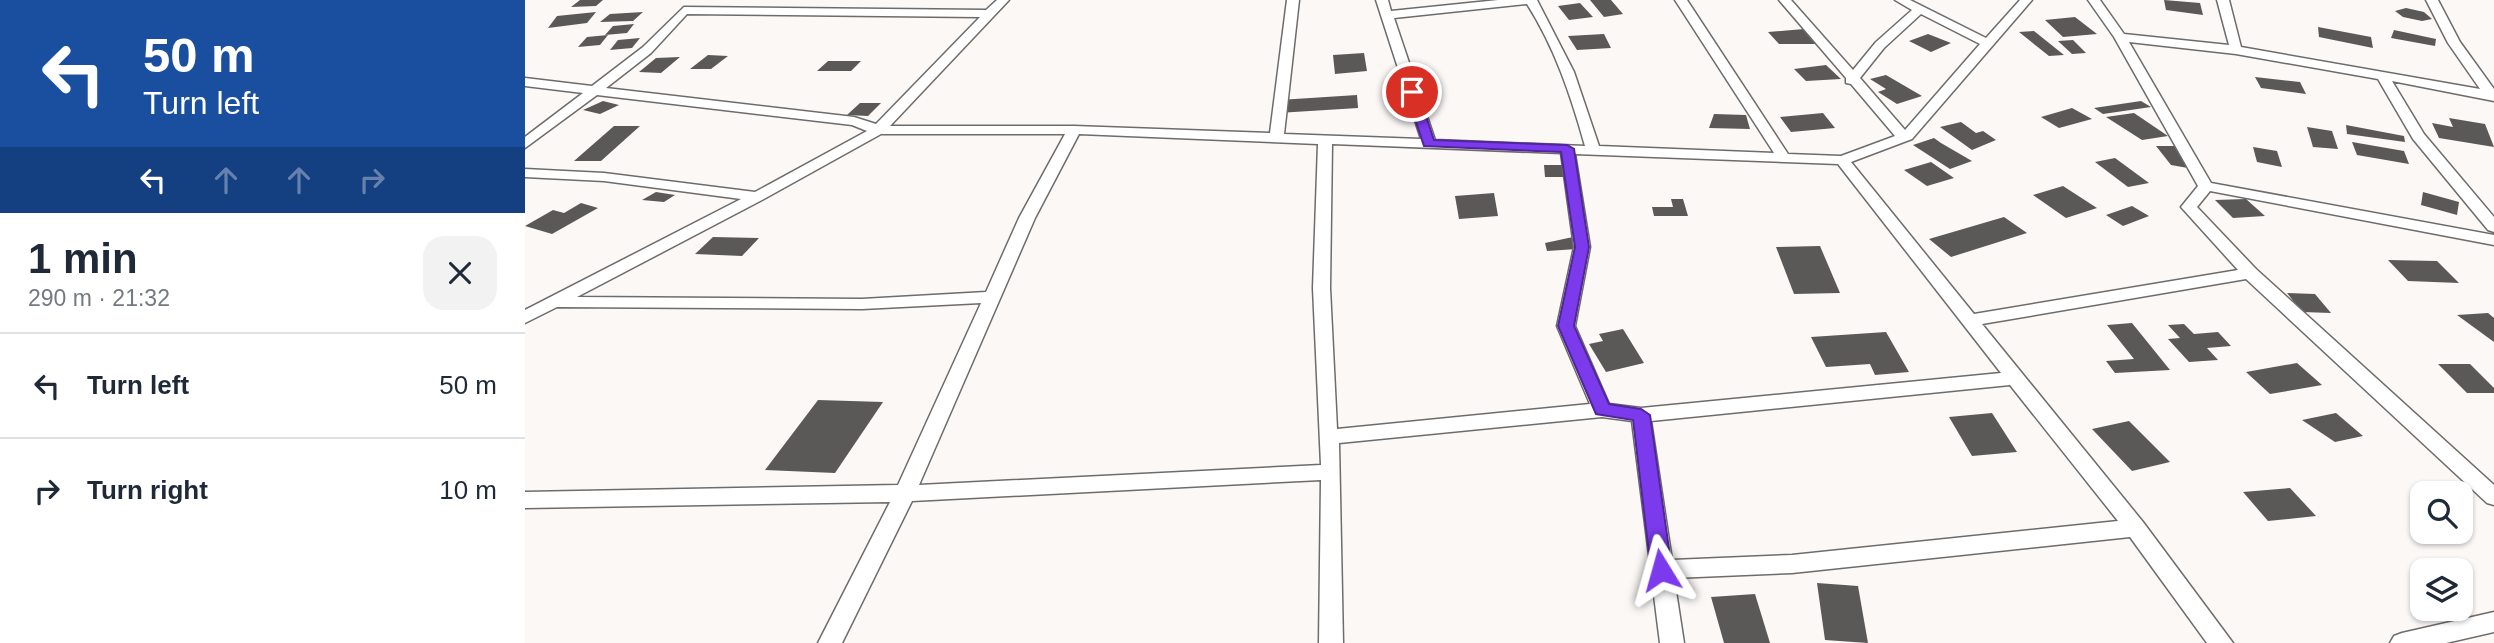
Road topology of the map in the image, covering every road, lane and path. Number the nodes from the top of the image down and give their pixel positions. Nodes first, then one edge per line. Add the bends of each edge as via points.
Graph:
1 (1003, 0) edge
2 (1293, 0) edge
3 (1382, 0) edge
4 (1530, 0) edge
5 (1681, 0) edge
6 (1785, 0) edge
7 (1901, 0) edge
8 (2026, 0) edge
9 (2094, 0) edge
10 (2223, 0) edge
11 (2432, 0) edge
12 (1449, 5) edge
13 (1920, 9) junction
14 (990, 14) junction
15 (1388, 15) junction
16 (2120, 37) junction
17 (1989, 44) junction
18 (2236, 50) junction
19 (2383, 76) junction
20 (1851, 80) junction
21 (525, 82) edge
22 (597, 89) junction
23 (2493, 96) edge
24 (878, 130) junction
25 (1074, 130) junction
26 (1277, 137) junction
27 (1904, 138) junction
28 (1325, 139) junction
29 (1429, 143) junction
30 (525, 144) edge
31 (1567, 149) junction
32 (1593, 150) junction
33 (1784, 158) junction
34 (1842, 160) junction
35 (525, 173) edge
36 (2206, 187) junction
37 (757, 197) junction
38 (2494, 228) edge
39 (2494, 240) edge
40 (2250, 273) junction
41 (989, 297) junction
42 (549, 302) junction
43 (525, 317) edge
44 (1971, 320) junction
45 (2013, 378) junction
46 (1602, 410) junction
47 (1641, 415) junction
48 (1328, 437) junction
49 (1331, 472) junction
50 (904, 495) junction
51 (2494, 497) edge
52 (525, 500) edge
53 (2135, 528) junction
54 (1661, 570) junction
55 (2494, 622) edge
56 (830, 643) edge
57 (1331, 643) edge
58 (1672, 643) edge
59 (2221, 643) edge
60 (2402, 643) edge

1 - 14 street
2 - 26 street
3 - 15 street
4 - 12 street
4 - 32 street via 1563,59
5 - 33 street
6 - 20 street
7 - 13 street
8 - 17 street
9 - 16 street
10 - 18 street
11 - 23 street via 2454,43
12 - 15 street
13 - 17 street
13 - 20 street via 1880,45
14 - 22 street via 684,10 647,50
14 - 24 street
15 - 29 street
16 - 18 street
16 - 36 street
17 - 27 street
18 - 19 street
19 - 23 street
19 - 38 street via 2418,136
20 - 27 street
21 - 22 street
22 - 24 street via 854,121
22 - 30 street
24 - 25 street
24 - 37 street
25 - 26 street
25 - 41 street
26 - 28 street
27 - 34 street
28 - 29 street
28 - 48 street via 1320,344
29 - 31 street
31 - 32 street
31 - 46 street via 1582,247 1566,326
32 - 33 street
33 - 34 street
34 - 44 street
35 - 37 street via 604,177
36 - 39 street
36 - 40 street via 2189,207
37 - 42 street
40 - 44 street
40 - 51 street
41 - 42 street via 862,304
41 - 50 street
42 - 43 street
44 - 45 street
45 - 47 street
45 - 53 street
46 - 47 street
46 - 48 street
47 - 54 street
48 - 49 street
49 - 50 street
49 - 57 street
50 - 52 street
50 - 56 street
53 - 54 street via 1793,564
53 - 59 street
54 - 58 street
55 - 60 street

